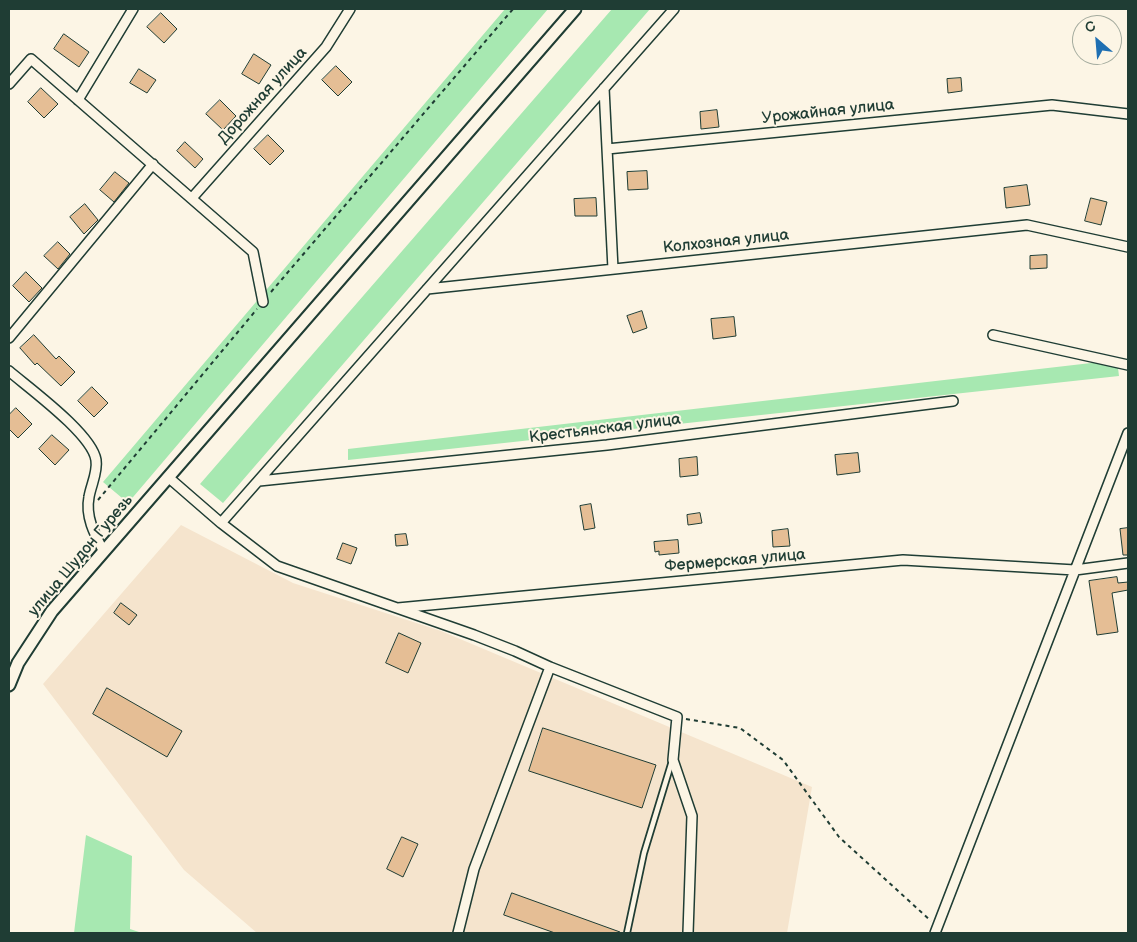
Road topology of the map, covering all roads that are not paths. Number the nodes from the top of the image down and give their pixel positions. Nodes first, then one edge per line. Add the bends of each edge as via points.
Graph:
1 (133, 9) edge
2 (350, 9) edge
3 (575, 9) edge
4 (674, 9) edge
5 (9, 84) edge
6 (604, 88) junction
7 (78, 100) junction
8 (1128, 114) edge
9 (607, 149) junction
10 (153, 164) junction
11 (192, 198) junction
12 (1128, 247) edge
13 (613, 269) junction
14 (427, 289) junction
15 (263, 302) road end
16 (993, 335) dead end
17 (9, 338) edge
18 (1128, 365) edge
19 (9, 371) edge
20 (953, 401) dead end
21 (1128, 433) edge
22 (168, 478) junction
23 (259, 481) junction
24 (221, 523) junction
25 (104, 552) junction
26 (1128, 563) edge
27 (1075, 570) junction
28 (398, 608) junction
29 (550, 667) junction
30 (9, 684) edge
31 (673, 760) junction
32 (936, 930) edge
33 (458, 933) edge
34 (627, 933) edge
35 (688, 933) edge

1 - 7 street
2 - 11 street, Дорожная улица via 326,47
3 - 22 street, улица Шудон Гурезь
4 - 6 street
5 - 7 street via 31,59
6 - 9 street
6 - 14 street
7 - 10 street
8 - 9 street, Урожайная улица via 1052,104
9 - 13 street
10 - 11 street
10 - 17 street
11 - 15 street via 253,252
12 - 13 street, Колхозная улица via 1027,225
13 - 14 street, Колхозная улица
14 - 23 street
16 - 18 street
19 - 25 street via 74,427 93,448 97,461 88,512
20 - 23 street, Крестьянская улица via 607,445
21 - 27 street
22 - 24 street
22 - 25 street, улица Шудон Гурезь
23 - 24 street
24 - 28 street via 277,566
25 - 30 street, улица Шудон Гурезь via 52,611 18,663
26 - 27 street, Фермерская улица
27 - 28 street, Фермерская улица via 903,560
27 - 32 street
28 - 29 street
29 - 31 street via 677,717
29 - 33 street via 474,869
31 - 34 lane via 644,853
31 - 35 street via 692,816

